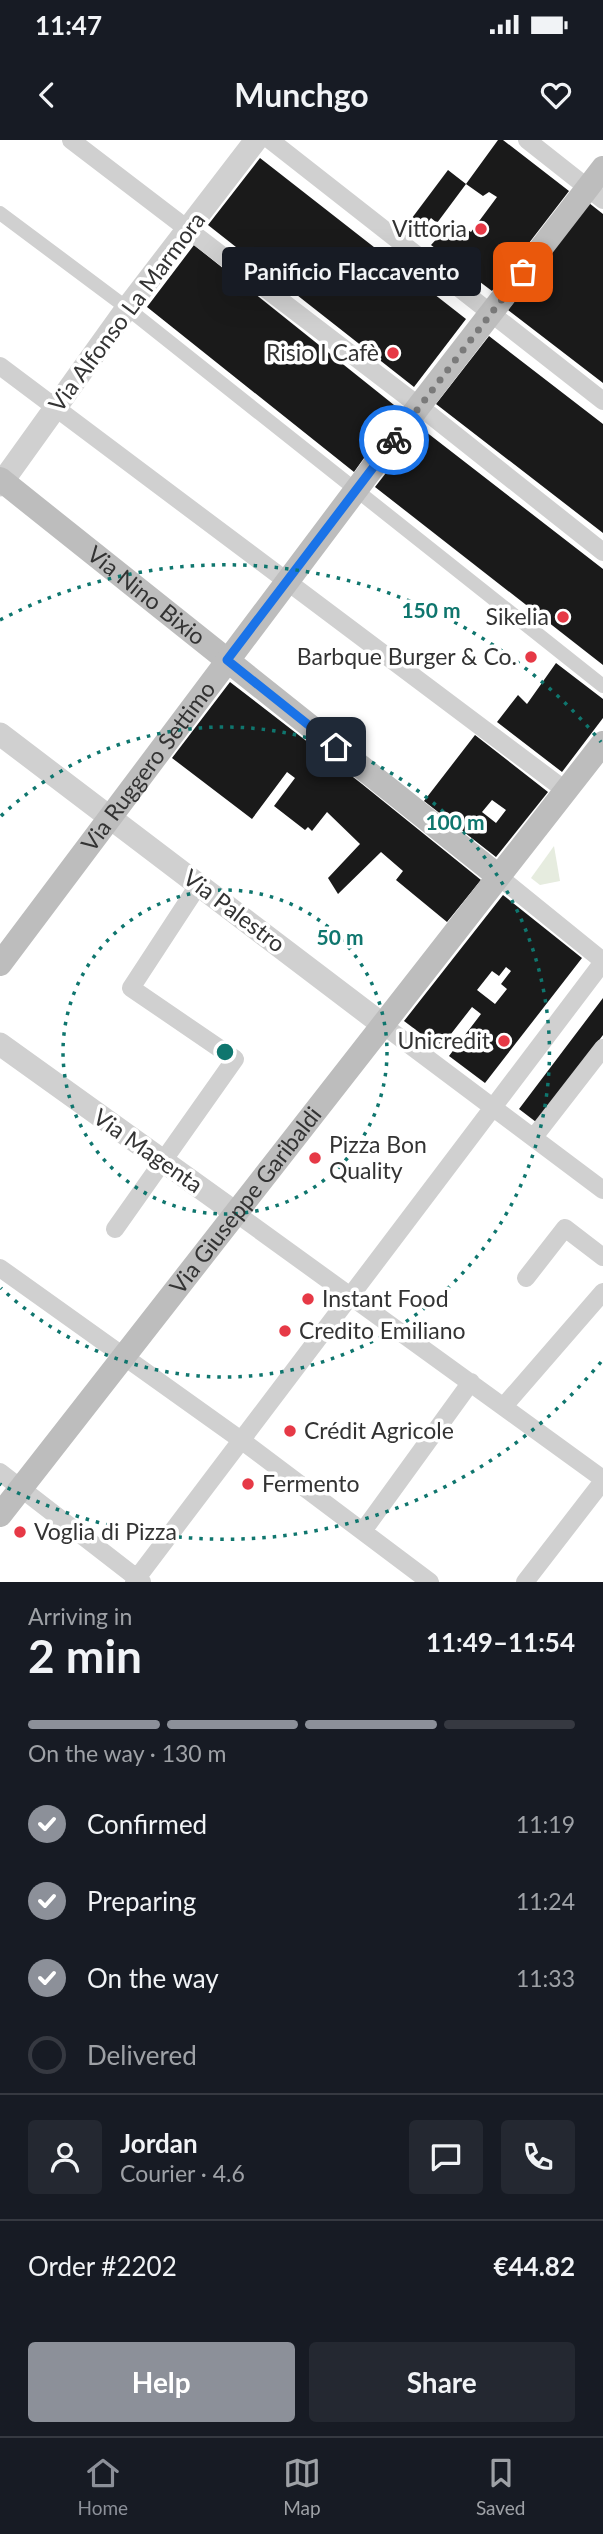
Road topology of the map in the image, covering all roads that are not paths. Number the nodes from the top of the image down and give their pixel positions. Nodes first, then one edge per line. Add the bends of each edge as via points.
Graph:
1 (71, 140) edge
2 (256, 140) edge
3 (270, 140) edge
4 (527, 140) edge
5 (603, 168) edge
6 (596, 194) edge
7 (0, 214) edge
8 (188, 229) junction
9 (127, 308) junction
10 (490, 315) junction
11 (0, 366) edge
12 (603, 401) edge
13 (419, 406) junction
14 (56, 407) junction
15 (1, 482) edge
16 (356, 492) junction
17 (603, 552) edge
18 (288, 581) junction
19 (227, 660) junction
20 (603, 687) edge
21 (0, 734) edge
22 (603, 743) edge
23 (560, 786) junction
24 (110, 818) junction
25 (492, 877) junction
26 (199, 884) junction
27 (0, 964) edge
28 (601, 965) edge
29 (383, 1025) junction
30 (0, 1044) edge
31 (603, 1048) edge
32 (493, 1109) junction
33 (534, 1138) junction
34 (162, 1161) junction
35 (603, 1190) edge
36 (237, 1214) junction
37 (115, 1229) dead end
38 (603, 1256) edge
39 (0, 1268) edge
40 (526, 1278) dead end
41 (603, 1292) edge
42 (350, 1294) junction
43 (125, 1356) junction
44 (471, 1382) junction
45 (504, 1406) junction
46 (241, 1440) junction
47 (0, 1472) edge
48 (603, 1480) edge
49 (21, 1489) junction
50 (0, 1515) edge
51 (363, 1531) junction
52 (138, 1581) edge
53 (430, 1582) edge
54 (524, 1582) edge

1 - 8 street
2 - 8 street, Via Alfonso La Marmora
3 - 10 street
4 - 6 street
5 - 6 main road, Via Ruggero Settimo
6 - 10 main road, Via Ruggero Settimo
7 - 9 street
8 - 9 street, Via Alfonso La Marmora
8 - 13 street
9 - 14 street, Via Alfonso La Marmora
9 - 16 street
10 - 12 street
10 - 13 main road, Via Ruggero Settimo
11 - 14 street
13 - 16 main road, Via Ruggero Settimo
13 - 17 street
14 - 15 street, Via Alfonso La Marmora
14 - 18 street
15 - 19 main road, Via Nino Bixio
16 - 18 main road, Via Ruggero Settimo
16 - 20 street
18 - 19 main road, Via Ruggero Settimo
18 - 23 street
19 - 24 main road, Via Ruggero Settimo
19 - 25 main road, Via Nino Bixio
21 - 24 street, Via Palestro
22 - 23 main road, Via Giuseppe Garibaldi
23 - 25 main road, Via Giuseppe Garibaldi
24 - 26 street, Via Palestro
24 - 27 main road, Via Ruggero Settimo
25 - 28 street
25 - 29 main road, Via Giuseppe Garibaldi
26 - 29 street, Via Palestro
26 - 34 street via 131,988 235,1059
28 - 32 street
29 - 32 street, Via Palestro
29 - 36 main road, Via Giuseppe Garibaldi
30 - 34 street, Via Magenta
31 - 33 street
32 - 33 street, Via Palestro
32 - 42 street
33 - 35 street, Via Palestro
34 - 36 street, Via Magenta
34 - 37 street
36 - 42 street, Via Magenta
36 - 43 main road, Via Giuseppe Garibaldi
38 - 40 street via 565,1228
39 - 43 street
41 - 45 street
42 - 44 street, Via Magenta
42 - 46 street
43 - 46 street
43 - 49 main road, Via Giuseppe Garibaldi
44 - 45 street, Via Magenta
44 - 51 street
45 - 48 street, Via Magenta
46 - 51 street
46 - 52 street
47 - 49 street
48 - 54 street
49 - 50 main road, Via Giuseppe Garibaldi
49 - 52 street
51 - 53 street

